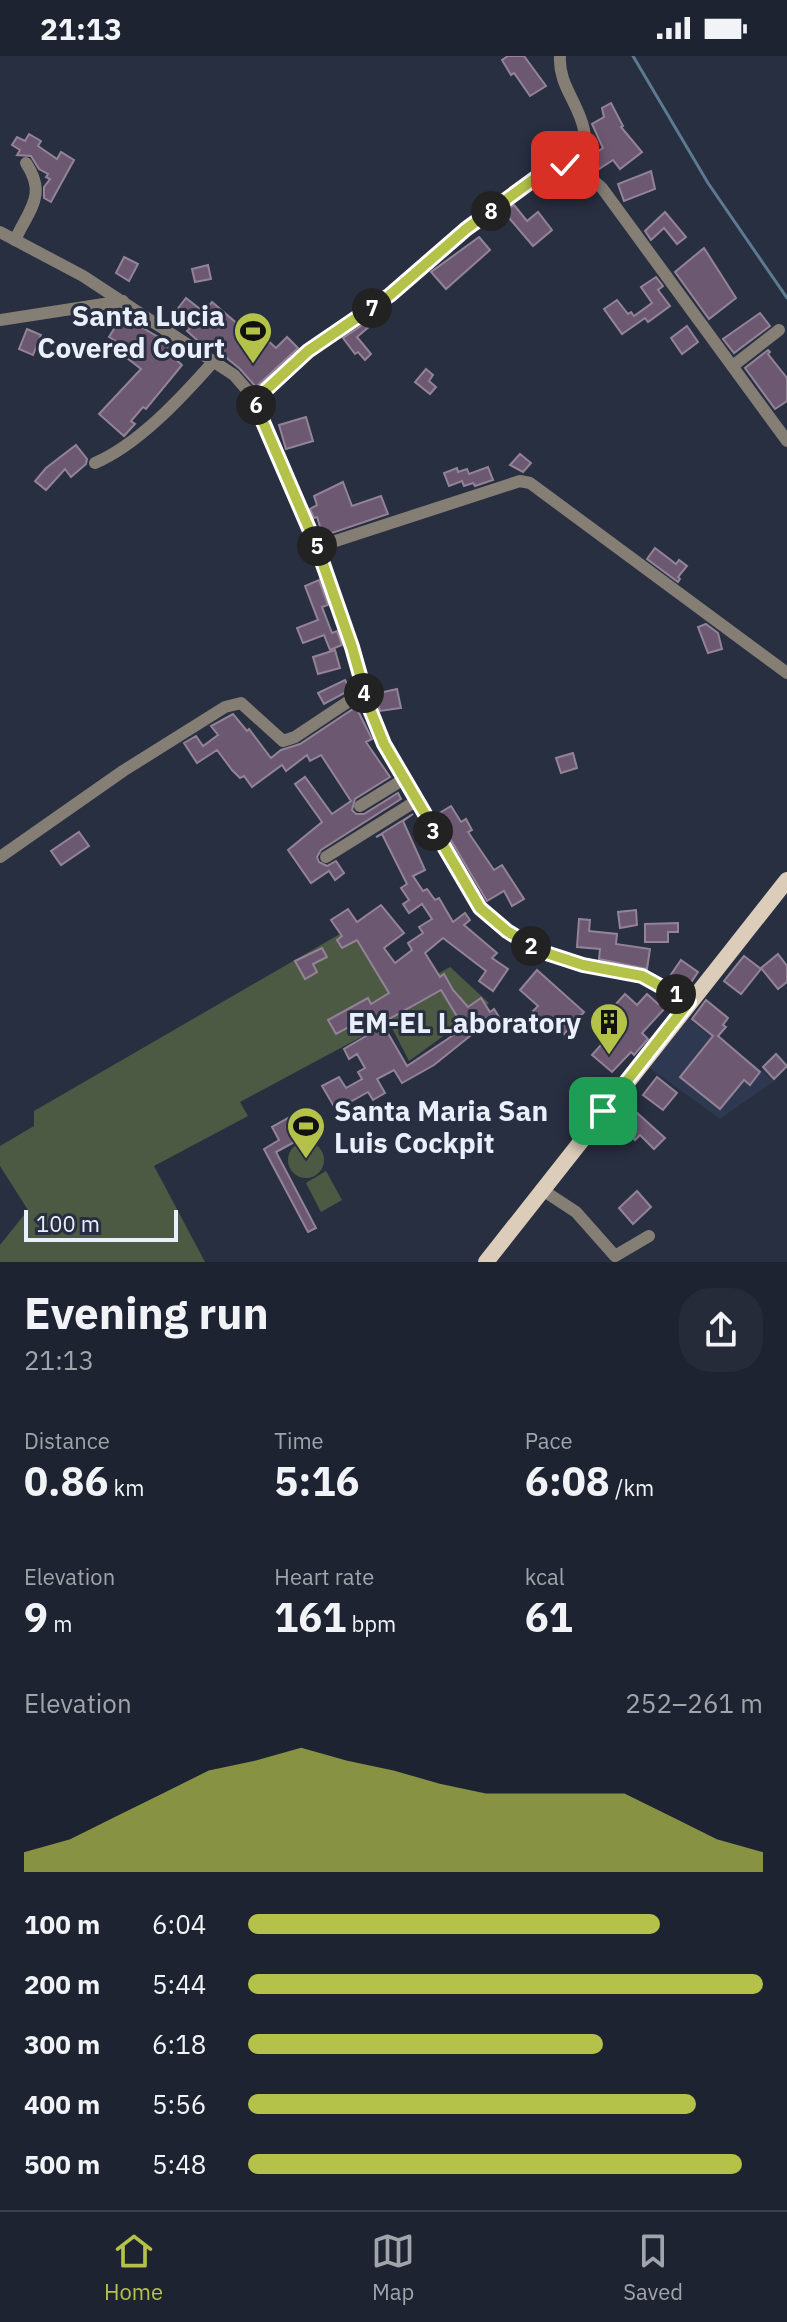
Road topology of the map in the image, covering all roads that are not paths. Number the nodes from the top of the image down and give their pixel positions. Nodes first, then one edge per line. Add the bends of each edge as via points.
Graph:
1 (560, 56) edge
2 (26, 163) dead end
3 (579, 168) junction
4 (0, 232) edge
5 (15, 240) junction
6 (123, 301) junction
7 (0, 320) edge
8 (779, 330) dead end
9 (214, 361) junction
10 (734, 365) junction
11 (254, 401) junction
12 (787, 441) edge
13 (95, 463) dead end
14 (317, 547) junction
15 (787, 673) edge
16 (364, 691) junction
17 (404, 779) junction
18 (375, 798) junction
19 (416, 801) junction
20 (360, 806) dead end
21 (386, 818) junction
22 (0, 857) edge
23 (326, 857) dead end
24 (787, 880) edge
25 (689, 1002) junction
26 (541, 1189) junction
27 (649, 1236) dead end
28 (486, 1262) edge

1 - 3 street via 562,80 584,127
2 - 5 street via 38,191
3 - 10 street via 602,188
3 - 11 street via 548,169 466,229 390,295 308,351
4 - 5 street
5 - 6 street
6 - 7 street
6 - 9 street
8 - 10 street
9 - 11 street via 234,375
9 - 13 street via 142,431
10 - 12 street
11 - 14 street
14 - 15 street via 520,481 530,483
14 - 16 street
16 - 17 street
16 - 22 street via 283,741 241,703 225,707
17 - 18 street
17 - 19 street
18 - 20 street
18 - 21 street
19 - 21 street
19 - 25 street via 480,908 507,931 557,957 651,979
21 - 23 street
24 - 25 main road
25 - 26 main road
26 - 27 street via 576,1212 615,1256
26 - 28 main road

